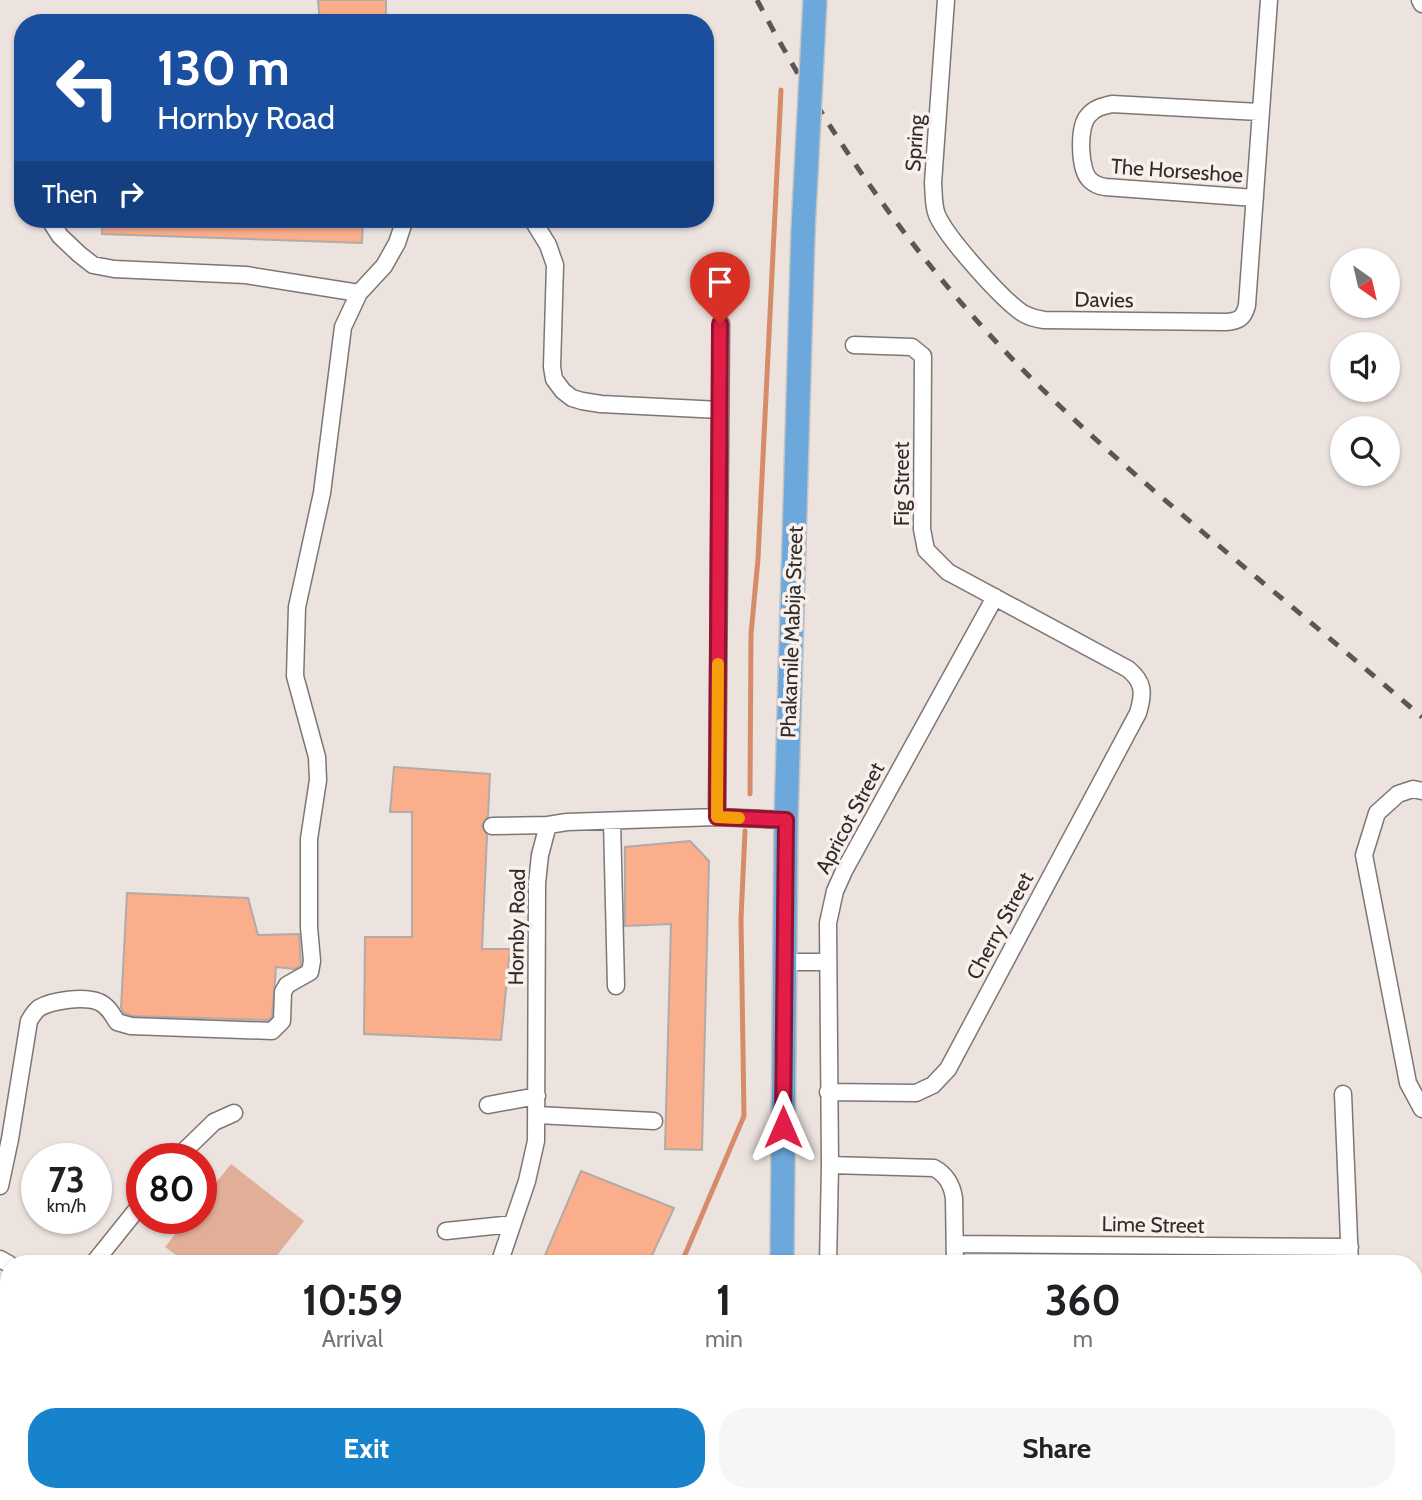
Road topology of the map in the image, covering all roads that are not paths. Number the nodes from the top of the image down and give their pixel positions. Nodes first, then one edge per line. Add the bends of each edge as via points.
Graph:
1 (815, 0) edge
2 (946, 0) edge
3 (1269, 0) edge
4 (1259, 112) junction
5 (1255, 198) junction
6 (55, 228) edge
7 (402, 228) edge
8 (538, 228) edge
9 (982, 273) joint
10 (359, 293) junction
11 (720, 324) dead end
12 (854, 345) dead end
13 (720, 410) junction
14 (995, 597) junction
15 (1143, 687) joint
16 (1417, 790) edge
17 (717, 817) junction
18 (786, 820) junction
19 (612, 821) junction
20 (548, 825) junction
21 (492, 826) dead end
22 (785, 962) junction
23 (828, 962) junction
24 (616, 986) dead end
25 (828, 1092) junction
26 (1343, 1094) dead end
27 (537, 1096) junction
28 (488, 1105) dead end
29 (1422, 1109) edge
30 (234, 1113) dead end
31 (537, 1115) junction
32 (654, 1121) dead end
33 (192, 1143) edge
34 (830, 1165) junction
35 (0, 1186) edge
36 (126, 1223) edge
37 (512, 1224) junction
38 (446, 1231) dead end
39 (955, 1244) junction
40 (100, 1255) edge
41 (502, 1255) edge
42 (782, 1255) edge
43 (828, 1255) edge
44 (955, 1255) edge
45 (1350, 1255) edge

1 - 18 highway, Phakamile Mabija Street, bridge via 803,231
2 - 9 street, Spring via 934,205 947,231
3 - 4 street
4 - 5 street
4 - 5 street, The Horseshoe via 1112,104 1089,114 1082,130 1082,162 1088,179 1096,185
5 - 9 street, Davies via 1247,305 1237,321 1033,318 1014,306
6 - 10 street via 93,265 246,275
7 - 10 street via 384,266
8 - 13 street via 555,265 552,367 563,391 572,398 601,404
10 - 35 street via 338,351 322,493 295,636 295,676 317,757 309,839 310,972 287,985 282,1021 272,1031 131,1026 117,1022 97,1001 41,1007 29,1021
11 - 13 street
12 - 14 street, Fig Street via 912,346 923,356 922,529 926,550 948,572
13 - 17 street
14 - 15 street, Fig Street via 1128,669
14 - 23 street, Apricot Street via 844,871 829,915
15 - 25 street, Cherry Street via 1138,713 948,1069 916,1093
16 - 29 street via 1398,794 1377,813 1364,855 1408,1083
17 - 18 street
17 - 19 street
18 - 22 highway, Phakamile Mabija Street
19 - 20 street
19 - 24 street
20 - 21 street
20 - 27 street, Hornby Road via 537,883
22 - 23 street
22 - 42 highway, Phakamile Mabija Street
23 - 25 street, Apricot Street
25 - 34 street, Apricot Street
26 - 45 street
27 - 28 street
27 - 31 street, Hornby Road
30 - 33 street via 214,1122
31 - 32 street
31 - 37 street, Hornby Road via 533,1157
34 - 39 street via 934,1168 941,1172 952,1188
34 - 43 street, Apricot Street
36 - 40 street
37 - 38 street
37 - 41 street, Hornby Road
39 - 44 street
39 - 45 street, Lime Street

